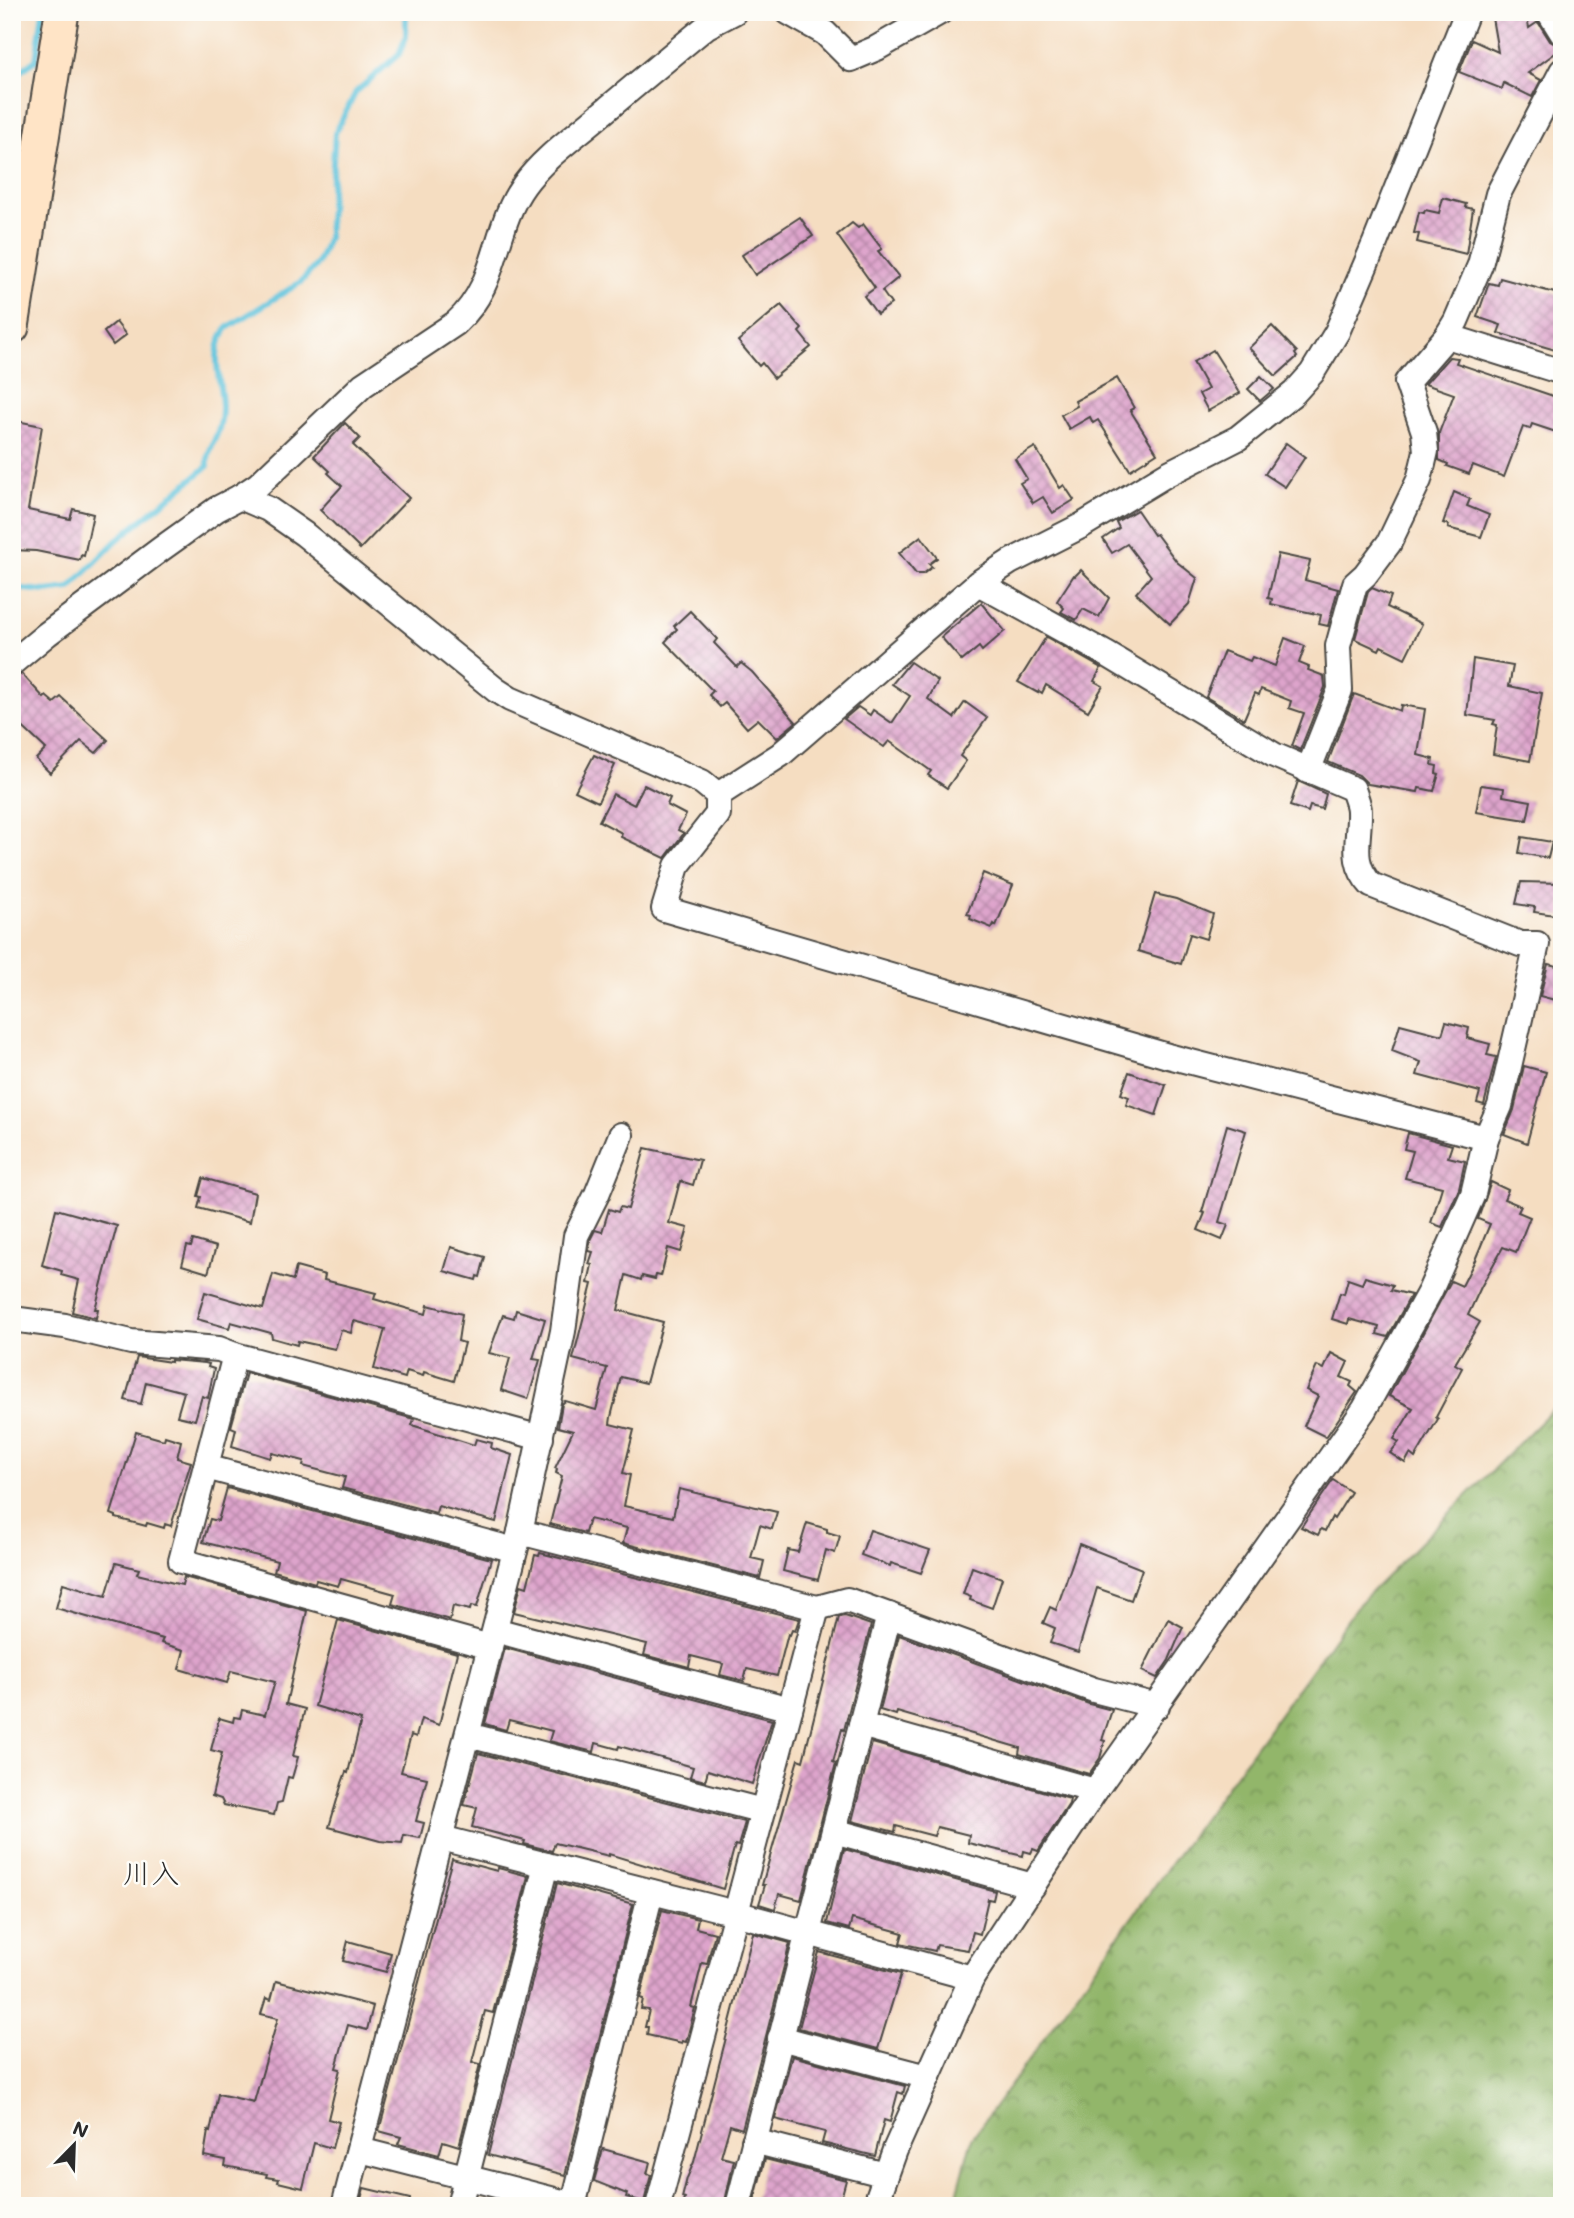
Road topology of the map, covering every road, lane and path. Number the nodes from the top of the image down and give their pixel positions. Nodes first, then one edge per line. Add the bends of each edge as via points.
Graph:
1 (62, 12) edge
2 (734, 12) edge
3 (788, 12) edge
4 (940, 12) edge
5 (1467, 12) edge
6 (1549, 12) edge
7 (1562, 33) edge
8 (1562, 71) edge
9 (12, 327) edge
10 (1447, 336) junction
11 (1562, 372) edge
12 (240, 497) junction
13 (978, 583) junction
14 (12, 663) edge
15 (1308, 771) junction
16 (718, 796) junction
17 (621, 1135) dead end
18 (1486, 1139) junction
19 (12, 1319) edge
20 (235, 1355) junction
21 (541, 1438) junction
22 (206, 1467) junction
23 (518, 1541) junction
24 (817, 1608) junction
25 (889, 1615) junction
26 (493, 1639) junction
27 (1157, 1706) junction
28 (790, 1709) junction
29 (861, 1725) junction
30 (468, 1735) junction
31 (1095, 1791) junction
32 (763, 1811) junction
33 (834, 1831) junction
34 (441, 1838) junction
35 (547, 1865) junction
36 (1033, 1886) junction
37 (651, 1892) junction
38 (735, 1913) junction
39 (807, 1933) junction
40 (972, 1978) junction
41 (780, 2038) junction
42 (928, 2077) junction
43 (754, 2141) junction
44 (360, 2150) junction
45 (886, 2175) junction
46 (466, 2177) junction
47 (574, 2205) edge
48 (344, 2206) edge
49 (459, 2206) edge
50 (658, 2206) edge
51 (738, 2206) edge
52 (874, 2206) edge

1 - 9 main road
2 - 12 street via 706,26 547,158 510,210 488,278 468,312 363,385
3 - 4 street via 825,33 851,60
5 - 13 street via 1376,243 1337,332 1312,373 1238,438
6 - 7 street
8 - 10 street via 1498,194 1480,265
10 - 11 street
10 - 15 street via 1407,382 1424,432 1426,451 1419,480 1388,543 1355,584 1338,646 1340,690
12 - 14 street via 161,549
12 - 16 street via 268,509 304,534 510,699 702,782
13 - 15 street
13 - 16 street via 780,755
15 - 18 street via 1353,789 1359,808 1357,855 1361,874 1371,885 1520,944 1537,944 1507,1081
16 - 18 street via 718,814 677,866 664,909 1168,1056
17 - 21 street via 576,1236 564,1331
18 - 27 street via 1473,1194 1430,1291 1364,1410
19 - 20 street via 131,1342 219,1349
20 - 21 street
20 - 22 street
21 - 23 street
22 - 23 street
22 - 26 street via 181,1561
23 - 24 street
23 - 26 street
24 - 25 street via 847,1600
24 - 28 street
25 - 27 street via 1094,1690
25 - 29 street
26 - 28 street
26 - 30 street
27 - 31 street
28 - 32 street
29 - 31 street
29 - 33 street
30 - 32 street
30 - 34 street
31 - 36 street
32 - 38 street
33 - 36 street
33 - 39 street
34 - 35 street
34 - 44 street
35 - 37 street
35 - 46 street
36 - 40 street
37 - 38 street
37 - 47 street
38 - 39 street
38 - 50 street
39 - 40 street
39 - 41 street
40 - 42 street
41 - 42 street
41 - 43 street
42 - 45 street
43 - 45 street
43 - 51 street
44 - 46 street
44 - 48 street
45 - 52 street
46 - 47 street
46 - 49 street

